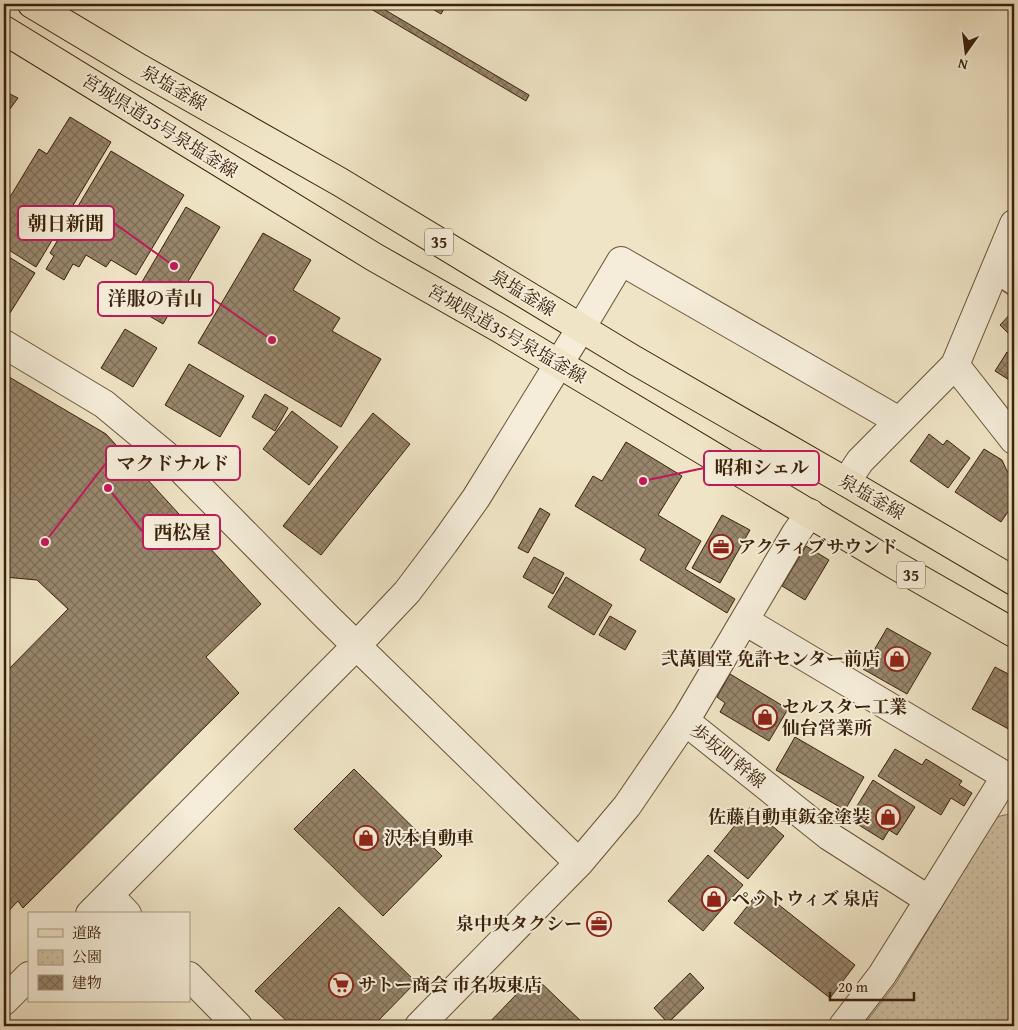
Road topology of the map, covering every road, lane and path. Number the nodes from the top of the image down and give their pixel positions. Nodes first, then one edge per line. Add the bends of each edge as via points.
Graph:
1 (32, 4) edge
2 (4, 30) edge
3 (1014, 224) edge
4 (1004, 281) edge
5 (581, 328) junction
6 (4, 344) edge
7 (559, 364) junction
8 (955, 365) junction
9 (899, 421) junction
10 (1014, 440) edge
11 (846, 482) junction
12 (810, 513) junction
13 (1014, 581) edge
14 (745, 620) junction
15 (1014, 633) edge
16 (357, 645) junction
17 (685, 722) junction
18 (1010, 779) edge
19 (579, 863) junction
20 (929, 900) junction
21 (118, 904) edge
22 (96, 912) edge
23 (28, 977) edge
24 (190, 977) edge
25 (4, 1001) edge
26 (238, 1026) edge
27 (419, 1026) edge
28 (843, 1026) edge

1 - 5 main road, 泉塩釜線 / 35 via 340,182
2 - 7 main road, 宮城県道35号泉塩釜線 / 35 via 374,257
3 - 4 street
4 - 8 street
5 - 7 street
5 - 9 street via 621,261
5 - 11 main road, 泉塩釜線 / 35
6 - 16 street via 104,404 174,462
7 - 12 main road, 宮城県道35号泉塩釜線 / 35
7 - 16 street via 476,498 444,543 407,592
8 - 9 street
8 - 10 street
9 - 11 street via 860,461
11 - 13 main road, 泉塩釜線 / 35
12 - 14 street
12 - 15 main road, 宮城県道35号泉塩釜線 / 35
14 - 17 street
14 - 18 street
16 - 19 street
16 - 21 street
17 - 19 street, 歩坂町幹線 via 627,806
17 - 20 street, 歩坂町幹線 via 828,836
18 - 20 street
19 - 27 street, 歩坂町幹線
20 - 28 street via 882,974
21 - 22 street
23 - 25 street
24 - 26 street

